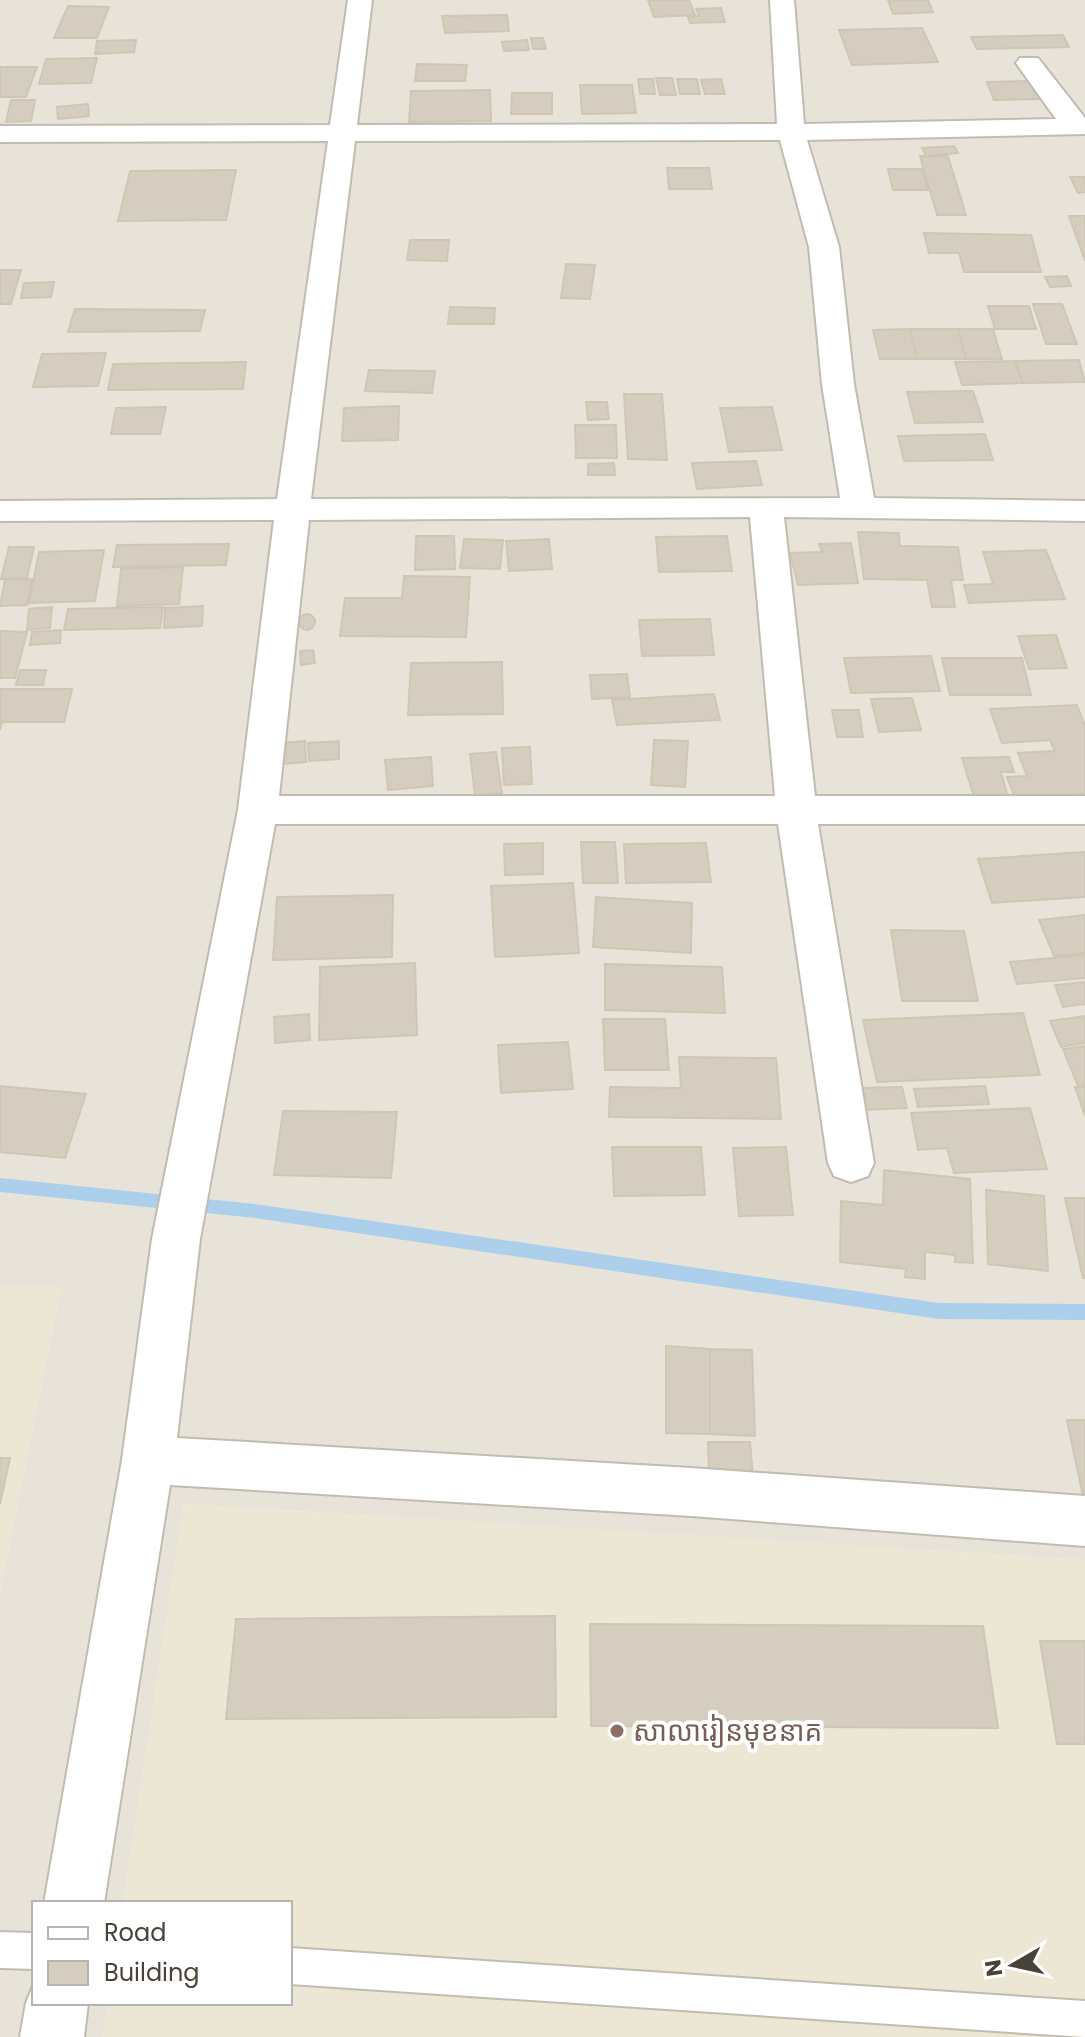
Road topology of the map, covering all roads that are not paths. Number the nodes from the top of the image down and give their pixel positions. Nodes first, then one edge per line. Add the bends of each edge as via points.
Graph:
1 (360, 0) edge
2 (782, 0) edge
3 (1029, 63) dead end
4 (1080, 126) edge
5 (791, 132) junction
6 (0, 134) edge
7 (342, 135) junction
8 (766, 507) junction
9 (293, 508) junction
10 (859, 508) junction
11 (0, 511) edge
12 (1079, 511) edge
13 (1085, 549) edge
14 (796, 809) junction
15 (258, 810) junction
16 (1085, 810) edge
17 (851, 1163) dead end
18 (148, 1460) junction
19 (1085, 1521) edge
20 (74, 1901) edge
21 (0, 1950) edge
22 (32, 1951) edge
23 (292, 1966) edge
24 (57, 2005) edge
25 (1085, 2020) edge
26 (52, 2037) edge

1 - 7 street
2 - 5 street
3 - 4 street
4 - 5 street
5 - 7 street
5 - 10 street via 824,247 838,384
6 - 7 street
7 - 9 street
8 - 9 street
8 - 10 street
8 - 14 street
9 - 11 street
9 - 15 street
10 - 12 street
12 - 13 street
14 - 15 street
14 - 16 street
14 - 17 street
15 - 18 street via 176,1239
18 - 19 street
18 - 20 street
21 - 22 lane
23 - 25 lane
24 - 26 street

